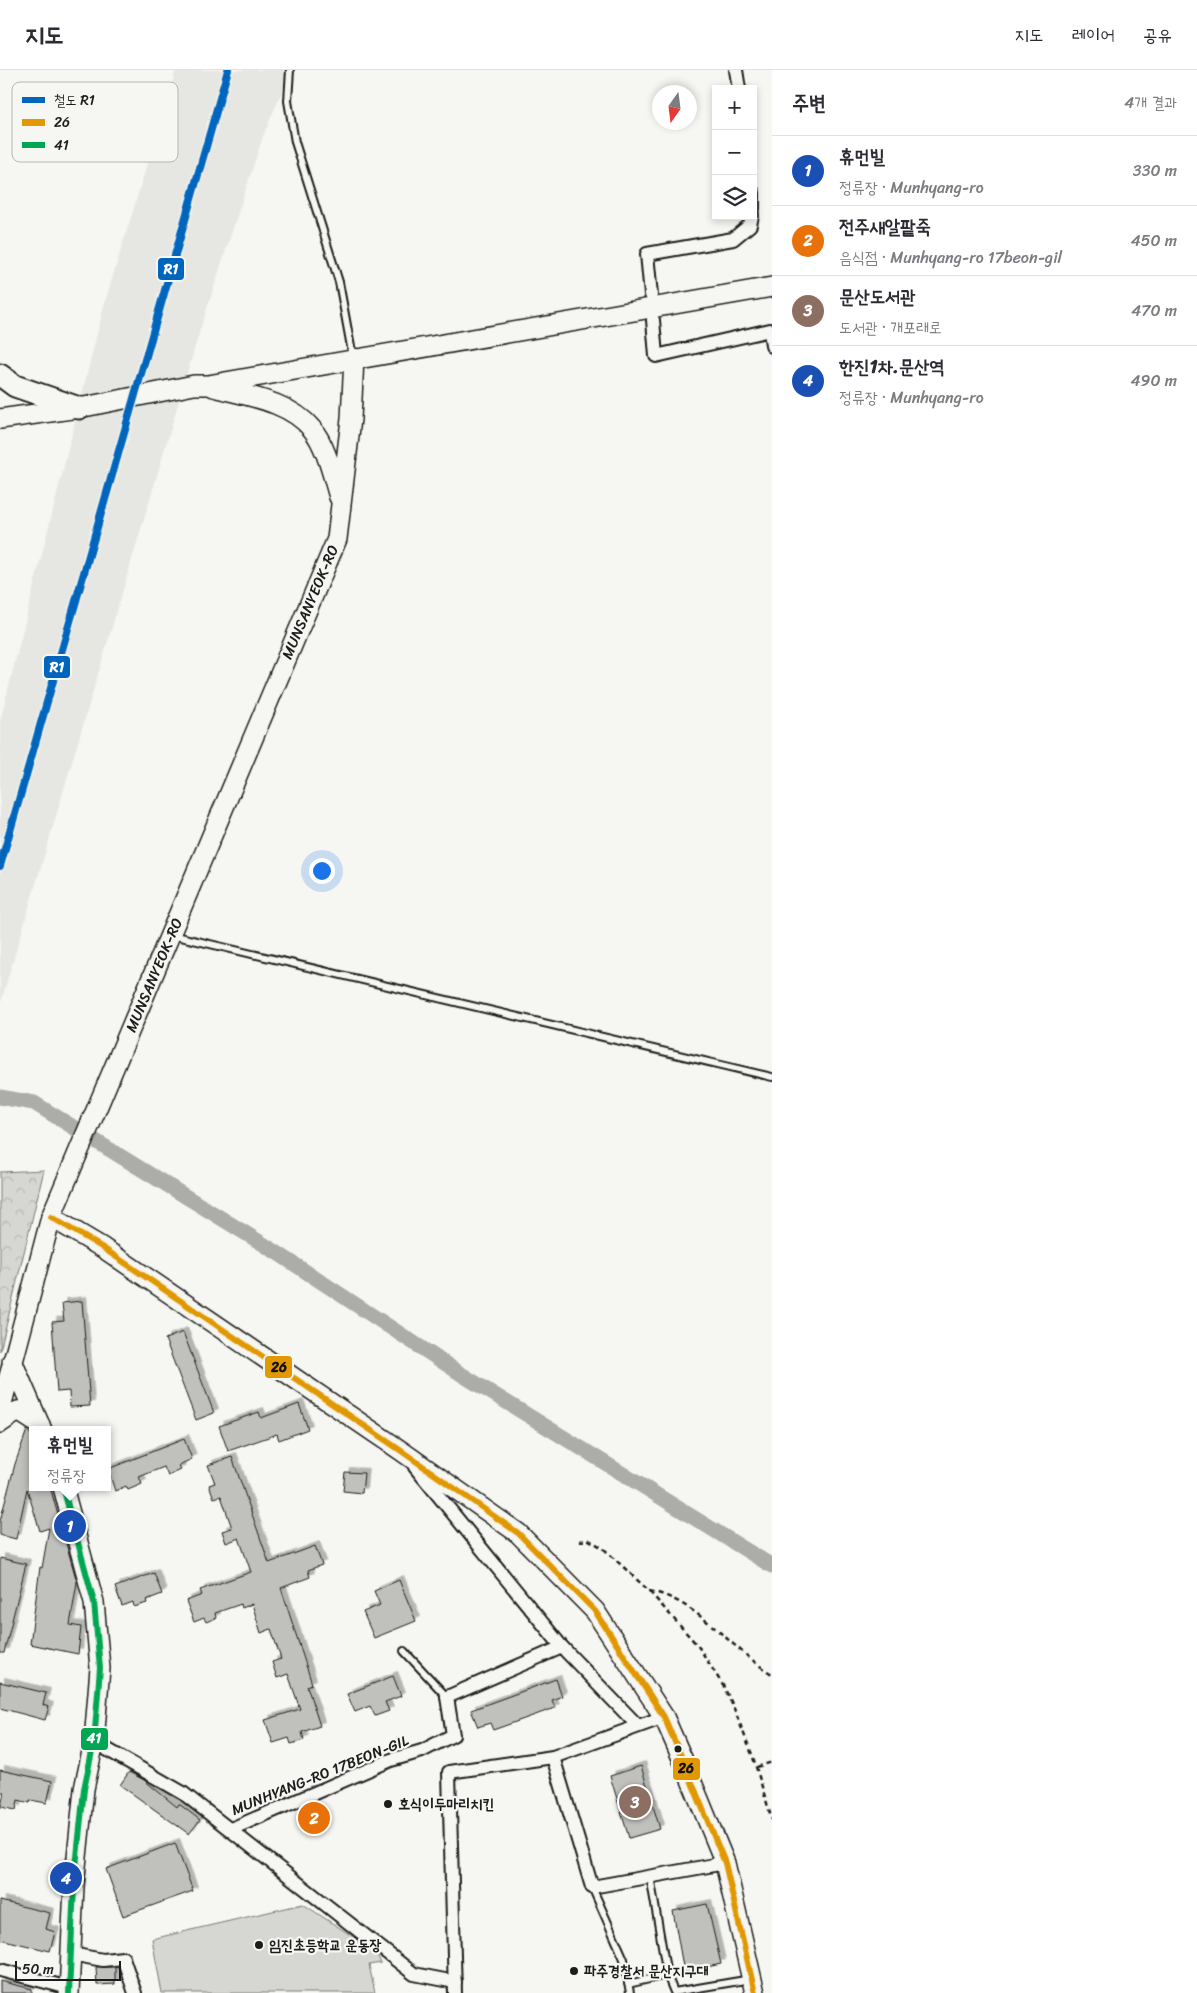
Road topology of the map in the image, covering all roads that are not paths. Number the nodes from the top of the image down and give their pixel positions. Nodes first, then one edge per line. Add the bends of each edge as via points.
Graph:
1 (290, 70) edge
2 (736, 70) edge
3 (738, 85) edge
4 (751, 220) edge
5 (772, 287) edge
6 (651, 295) dead end
7 (653, 320) dead end
8 (772, 346) edge
9 (354, 358) junction
10 (0, 375) edge
11 (208, 385) junction
12 (79, 408) junction
13 (0, 419) edge
14 (341, 504) junction
15 (170, 935) junction
16 (772, 1077) edge
17 (51, 1217) junction
18 (12, 1361) junction
19 (0, 1411) edge
20 (0, 1423) edge
21 (40, 1426) edge
22 (42, 1426) edge
23 (400, 1450) junction
24 (64, 1491) edge
25 (562, 1647) junction
26 (404, 1651) dead end
27 (447, 1697) junction
28 (664, 1717) junction
29 (638, 1726) junction
30 (94, 1742) junction
31 (552, 1758) junction
32 (232, 1829) junction
33 (725, 1863) junction
34 (650, 1876) junction
35 (592, 1887) junction
36 (71, 1954) junction
37 (0, 1970) edge
38 (667, 1975) junction
39 (628, 1984) junction
40 (753, 1986) edge
41 (455, 1987) edge
42 (69, 1990) edge
43 (135, 1993) edge
44 (630, 1993) edge

1 - 9 lane via 288,102 295,142 338,282
2 - 3 street
4 - 6 street via 750,225 733,239 648,254
5 - 9 street
7 - 8 street via 656,356 770,330
9 - 11 street
9 - 14 street, MUNSANYEOK-RO
10 - 12 main road via 15,386
11 - 12 street
11 - 14 street via 285,408 313,429 328,462
12 - 13 street
14 - 15 street, MUNSANYEOK-RO via 337,539
15 - 16 lane
15 - 17 street, MUNSANYEOK-RO
17 - 18 street
17 - 23 street via 103,1248
18 - 19 street
18 - 22 street
20 - 21 street via 18,1411
23 - 25 street
23 - 28 street via 518,1533 595,1611
24 - 30 street via 94,1602 100,1668
25 - 27 street
25 - 29 street
26 - 27 lane
27 - 32 street, MUNHYANG-RO 17BEON-GIL via 453,1735 422,1751 391,1760
28 - 29 street
28 - 33 street
29 - 31 street
30 - 32 street, MUNHYANG-RO 17BEON-GIL via 183,1792
30 - 36 street via 84,1789
31 - 35 street
31 - 41 street via 449,1772
32 - 41 street, MUNHYANG-RO 17BEON-GIL via 414,1974
33 - 34 street
33 - 40 street
34 - 35 street
34 - 38 lane
35 - 39 lane via 624,1959
36 - 42 street
36 - 43 street via 103,1960 124,1958
37 - 42 street
38 - 39 lane
38 - 40 lane via 674,1992
39 - 44 lane

